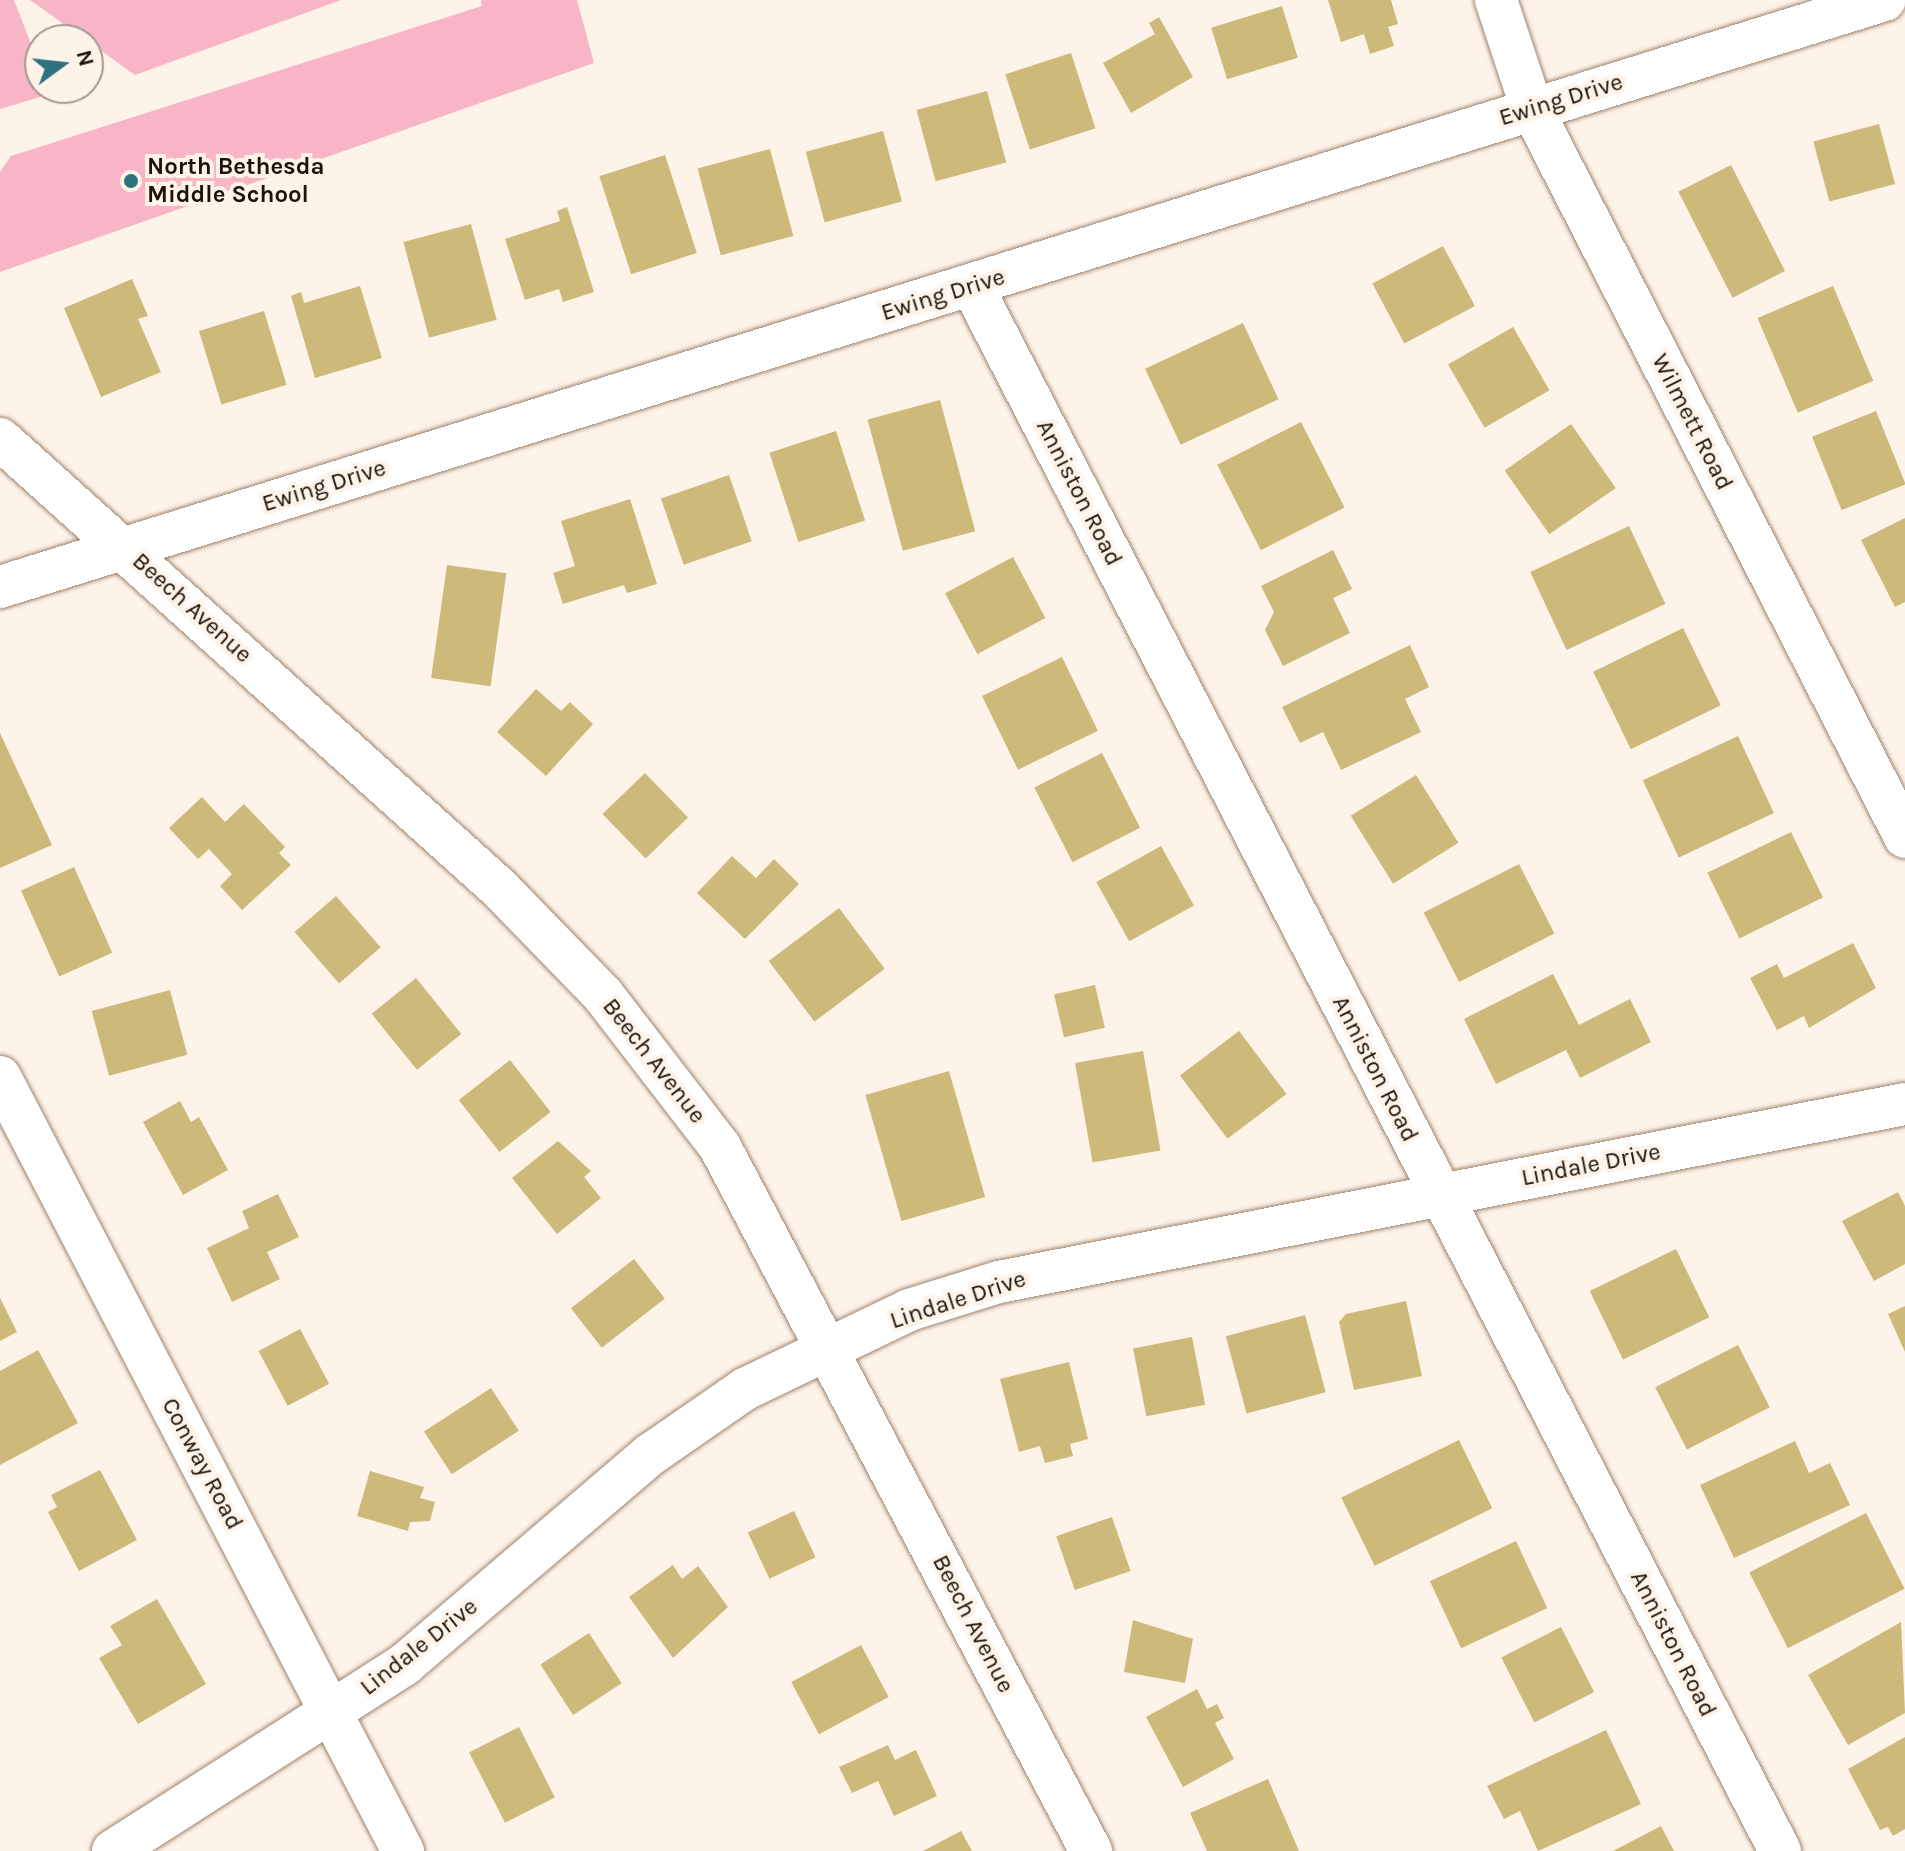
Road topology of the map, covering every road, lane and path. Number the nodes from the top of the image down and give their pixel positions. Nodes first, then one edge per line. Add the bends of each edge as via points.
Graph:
1 (1496, 0) edge
2 (1885, 0) edge
3 (1532, 109) junction
4 (972, 286) junction
5 (0, 439) edge
6 (126, 547) junction
7 (0, 587) edge
8 (1905, 837) edge
9 (0, 1077) edge
10 (1905, 1104) edge
11 (1439, 1194) junction
12 (830, 1349) junction
13 (332, 1713) junction
14 (113, 1851) edge
15 (403, 1851) edge
16 (1091, 1851) edge
17 (1780, 1851) edge

1 - 3 street, Wilmett Road
2 - 3 street, Ewing Drive
3 - 4 street, Ewing Drive
3 - 8 street, Wilmett Road
4 - 6 street, Ewing Drive
4 - 11 street, Anniston Road
5 - 6 street, Beech Avenue
6 - 7 street, Ewing Drive
6 - 12 street, Beech Avenue via 499,888 603,995 720,1147
9 - 13 street, Conway Road
10 - 11 street, Lindale Drive
11 - 12 street, Lindale Drive via 999,1282 909,1310
11 - 17 street, Anniston Road
12 - 13 street, Lindale Drive via 745,1389 651,1454 405,1664
12 - 16 street, Beech Avenue
13 - 14 street, Lindale Drive
13 - 15 street, Conway Road

